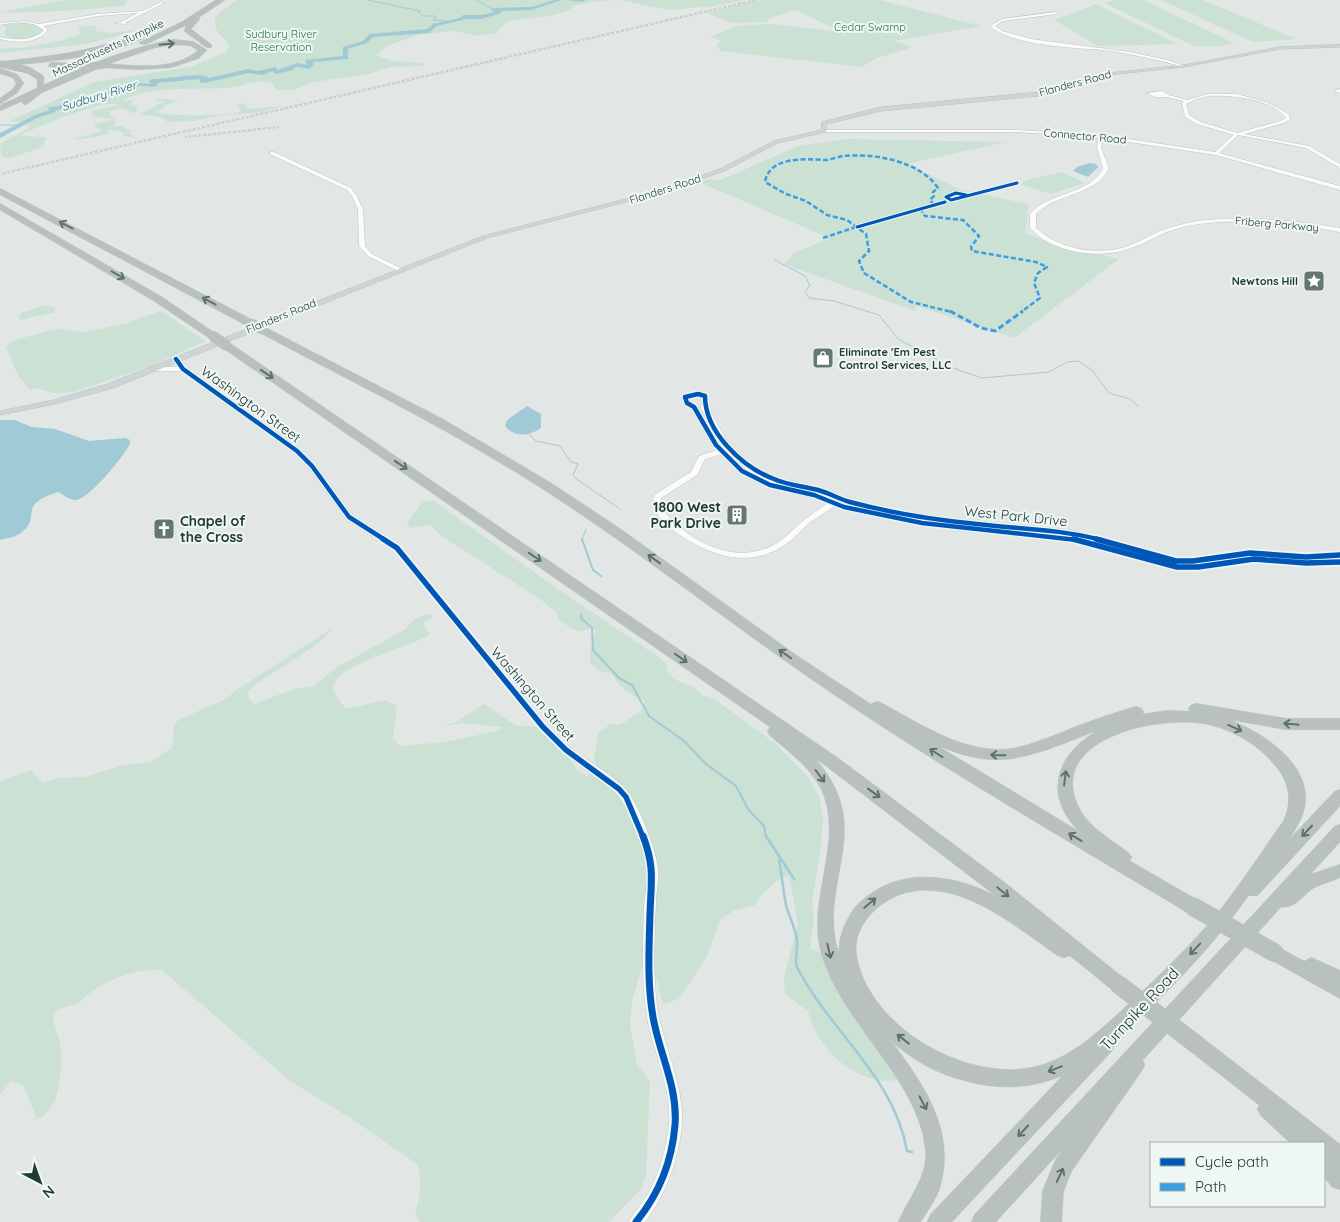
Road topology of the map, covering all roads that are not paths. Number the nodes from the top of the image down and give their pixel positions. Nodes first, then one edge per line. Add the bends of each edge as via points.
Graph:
1 (216, 1) edge
2 (162, 3) dead end
3 (142, 12) junction
4 (1056, 13) dead end
5 (185, 14) dead end
6 (124, 22) dead end
7 (165, 24) dead end
8 (40, 25) junction
9 (0, 26) edge
10 (142, 35) junction
11 (0, 38) edge
12 (1340, 46) edge
13 (0, 59) edge
14 (0, 65) edge
15 (1183, 66) junction
16 (101, 67) junction
17 (0, 71) edge
18 (56, 83) junction
19 (1167, 96) dead end
20 (1187, 101) junction
21 (0, 102) edge
22 (0, 108) edge
23 (0, 114) edge
24 (824, 131) junction
25 (1237, 134) junction
26 (1101, 136) junction
27 (272, 153) dead end
28 (1216, 154) junction
29 (1340, 166) edge
30 (1340, 188) edge
31 (0, 191) edge
32 (0, 206) edge
33 (1340, 230) edge
34 (400, 270) junction
35 (176, 359) junction
36 (183, 369) junction
37 (152, 370) junction
38 (0, 413) edge
39 (726, 450) junction
40 (834, 503) junction
41 (1340, 555) edge
42 (1340, 562) edge
43 (804, 667) junction
44 (705, 674) junction
45 (1340, 724) edge
46 (1340, 796) edge
47 (1340, 831) edge
48 (1340, 871) edge
49 (1192, 906) junction
50 (1215, 928) junction
51 (1238, 942) junction
52 (1275, 953) junction
53 (1340, 979) edge
54 (1118, 984) junction
55 (1340, 991) edge
56 (1149, 998) junction
57 (1174, 1013) junction
58 (1197, 1045) junction
59 (1303, 1142) edge
60 (1320, 1142) edge
61 (1325, 1146) edge
62 (1340, 1157) edge
63 (1325, 1163) edge
64 (1340, 1180) edge
65 (636, 1222) edge
66 (909, 1222) edge
67 (938, 1222) edge
68 (982, 1222) edge
69 (1051, 1222) edge

1 - 5 highway
1 - 16 highway via 187,28 208,45 200,57 160,67
1 - 18 highway, Massachusetts Turnpike via 165,33
1 - 21 highway, Massachusetts Turnpike via 156,33
2 - 3 street
3 - 6 street
3 - 8 street via 98,15
4 - 15 street via 1002,20 992,26 1007,34 1130,53
7 - 10 highway
8 - 9 street via 20,22
8 - 11 street via 46,30 45,34 37,37 20,40
10 - 13 highway via 82,53
10 - 14 highway via 120,45 88,53
12 - 15 main road, Flanders Road via 1280,48
14 - 16 highway, bridge
14 - 23 highway, bridge via 28,70 43,83 40,90 25,102
15 - 24 main road, Flanders Road via 1108,74 1026,96 872,111 826,122
18 -> 16 highway via 142,48 183,43 196,45 202,50 195,57 168,65
17 - 21 highway via 15,76 20,83 16,91
18 - 22 highway, Massachusetts Turnpike
19 - 20 street
20 - 25 street via 1183,106 1190,118
20 - 25 street via 1216,95 1240,95 1260,100 1288,118
24 - 26 street, Connector Road via 1014,131
24 - 34 main road, Flanders Road via 776,142 722,170 666,190 500,232
25 - 28 street
25 - 29 street via 1307,147
26 - 28 street, Connector Road
26 - 33 street, Friberg Parkway via 1098,148 1106,168 1103,176 1046,203 1032,214 1033,228 1046,239 1079,249 1107,251 1123,249 1184,225 1214,221 1264,220
27 - 34 street via 348,189 355,198 363,221 362,244 365,249 380,261
28 - 30 street, Connector Road
43 -> 31 highway via 622,536 468,438
32 -> 44 highway, bridge via 213,336
34 - 35 main road, Flanders Road
35 - 36 street, Washington Street
35 - 37 main road, Flanders Road
36 - 37 street, Washington Street
36 - 65 street, Washington Street via 305,458 349,517 397,548 554,739 626,797 652,867 651,996 657,1034 671,1080 675,1124 660,1186
37 - 38 main road, Flanders Road via 78,396
39 - 39 street, West Park Drive via 705,409 705,396 685,397 710,437
39 - 40 street, West Park Drive via 742,471 760,481
39 - 40 street via 702,458 694,473 657,497 656,507 666,520 713,551 744,557 772,549
39 - 41 street, West Park Drive via 750,468 775,480 818,490 848,502 893,512 1070,532 1176,561 1250,553 1306,557
40 - 42 street, West Park Drive via 922,523 1069,538 1177,568 1254,559
45 -> 43 highway via 1297,725 1202,710 1158,709 1117,717 1024,752 986,754 946,744
49 -> 43 highway via 950,762
44 -> 54 highway via 908,819
44 -> 66 highway via 801,754 820,774 832,794 836,832 825,916 831,958 850,999 922,1100 935,1135 933,1176 922,1204
46 -> 50 highway, Turnpike Road
47 - 51 highway, Turnpike Road
48 - 51 highway via 1299,890
49 -> 50 highway via 1093,835 1068,803 1064,778 1070,763 1086,744 1109,729 1156,717 1210,720 1260,742 1289,772 1298,796 1293,819
49 - 52 highway, bridge
50 -> 56 highway, Turnpike Road
51 - 57 highway, Turnpike Road
52 - 53 highway
52 - 55 highway
56 -> 54 highway via 1091,1048 1056,1070 1030,1077 986,1076 930,1057 886,1025 855,982 848,957 848,938 860,912 880,896 907,886 941,884 988,901
54 - 58 highway, bridge
56 -> 67 highway, Turnpike Road
57 - 68 highway, Turnpike Road
69 -> 57 highway via 1053,1192 1064,1165
58 - 59 highway
58 - 60 highway
61 - 62 highway
63 - 64 highway

